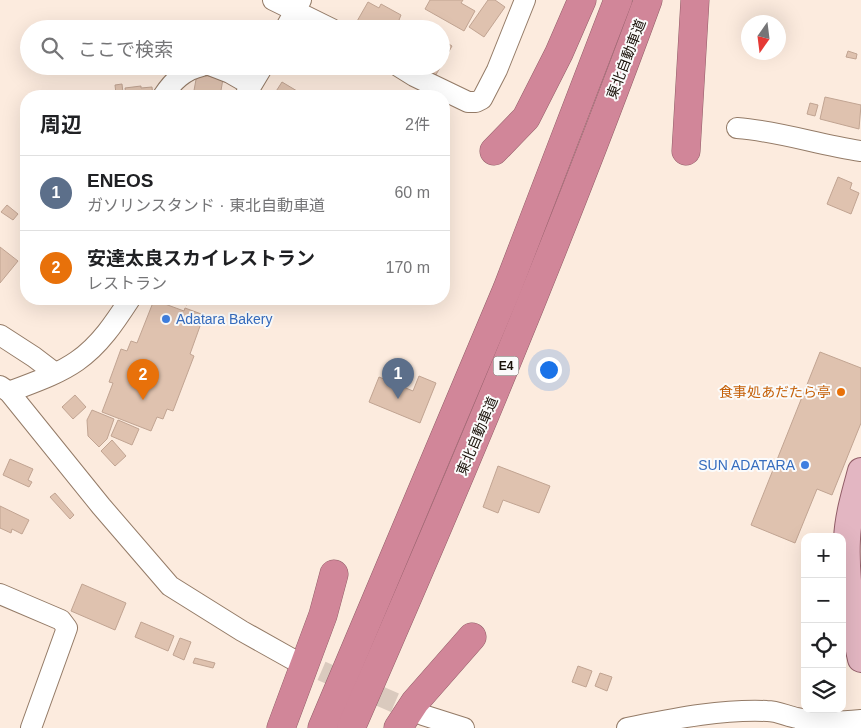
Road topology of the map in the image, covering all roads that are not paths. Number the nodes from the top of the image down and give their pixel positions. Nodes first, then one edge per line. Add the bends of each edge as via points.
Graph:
1 (273, 0) edge
2 (525, 0) edge
3 (582, 0) edge
4 (618, 0) edge
5 (648, 0) edge
6 (695, 0) edge
7 (298, 5) edge
8 (290, 20) edge
9 (319, 20) edge
10 (181, 75) edge
11 (232, 75) edge
12 (258, 75) edge
13 (412, 75) edge
14 (168, 90) edge
15 (247, 90) edge
16 (249, 90) edge
17 (443, 90) edge
18 (450, 93) edge
19 (737, 128) dead end
20 (494, 151) dead end
21 (686, 151) dead end
22 (861, 151) edge
23 (126, 305) edge
24 (0, 336) edge
25 (55, 373) junction
26 (5, 389) edge
27 (861, 471) edge
28 (334, 574) dead end
29 (0, 594) edge
30 (472, 637) dead end
31 (292, 658) tunnel mouth
32 (861, 659) edge
33 (423, 715) tunnel mouth
34 (861, 720) edge
35 (31, 728) edge
36 (282, 728) edge
37 (322, 728) edge
38 (352, 728) edge
39 (398, 728) edge
40 (464, 728) edge
41 (627, 728) edge

1 - 7 street
2 - 18 street via 482,99 468,102
3 - 20 highway via 526,118
4 - 37 highway, 東北自動車道 / E4 via 507,288
5 - 38 highway, 東北自動車道 / E4 via 530,307
6 - 21 highway
7 - 8 street
7 - 9 street
10 - 14 street
11 - 15 street
12 - 16 street
13 - 17 street
19 - 22 street
23 - 25 street via 99,341 76,362
24 - 25 street
25 - 26 street
26 - 31 street via 170,586
27 - 32 main road via 847,537 847,570
28 - 36 highway via 323,615
29 - 35 street via 62,620 66,628
30 - 39 highway
33 - 40 street
34 - 41 street via 828,723 770,711 737,710

